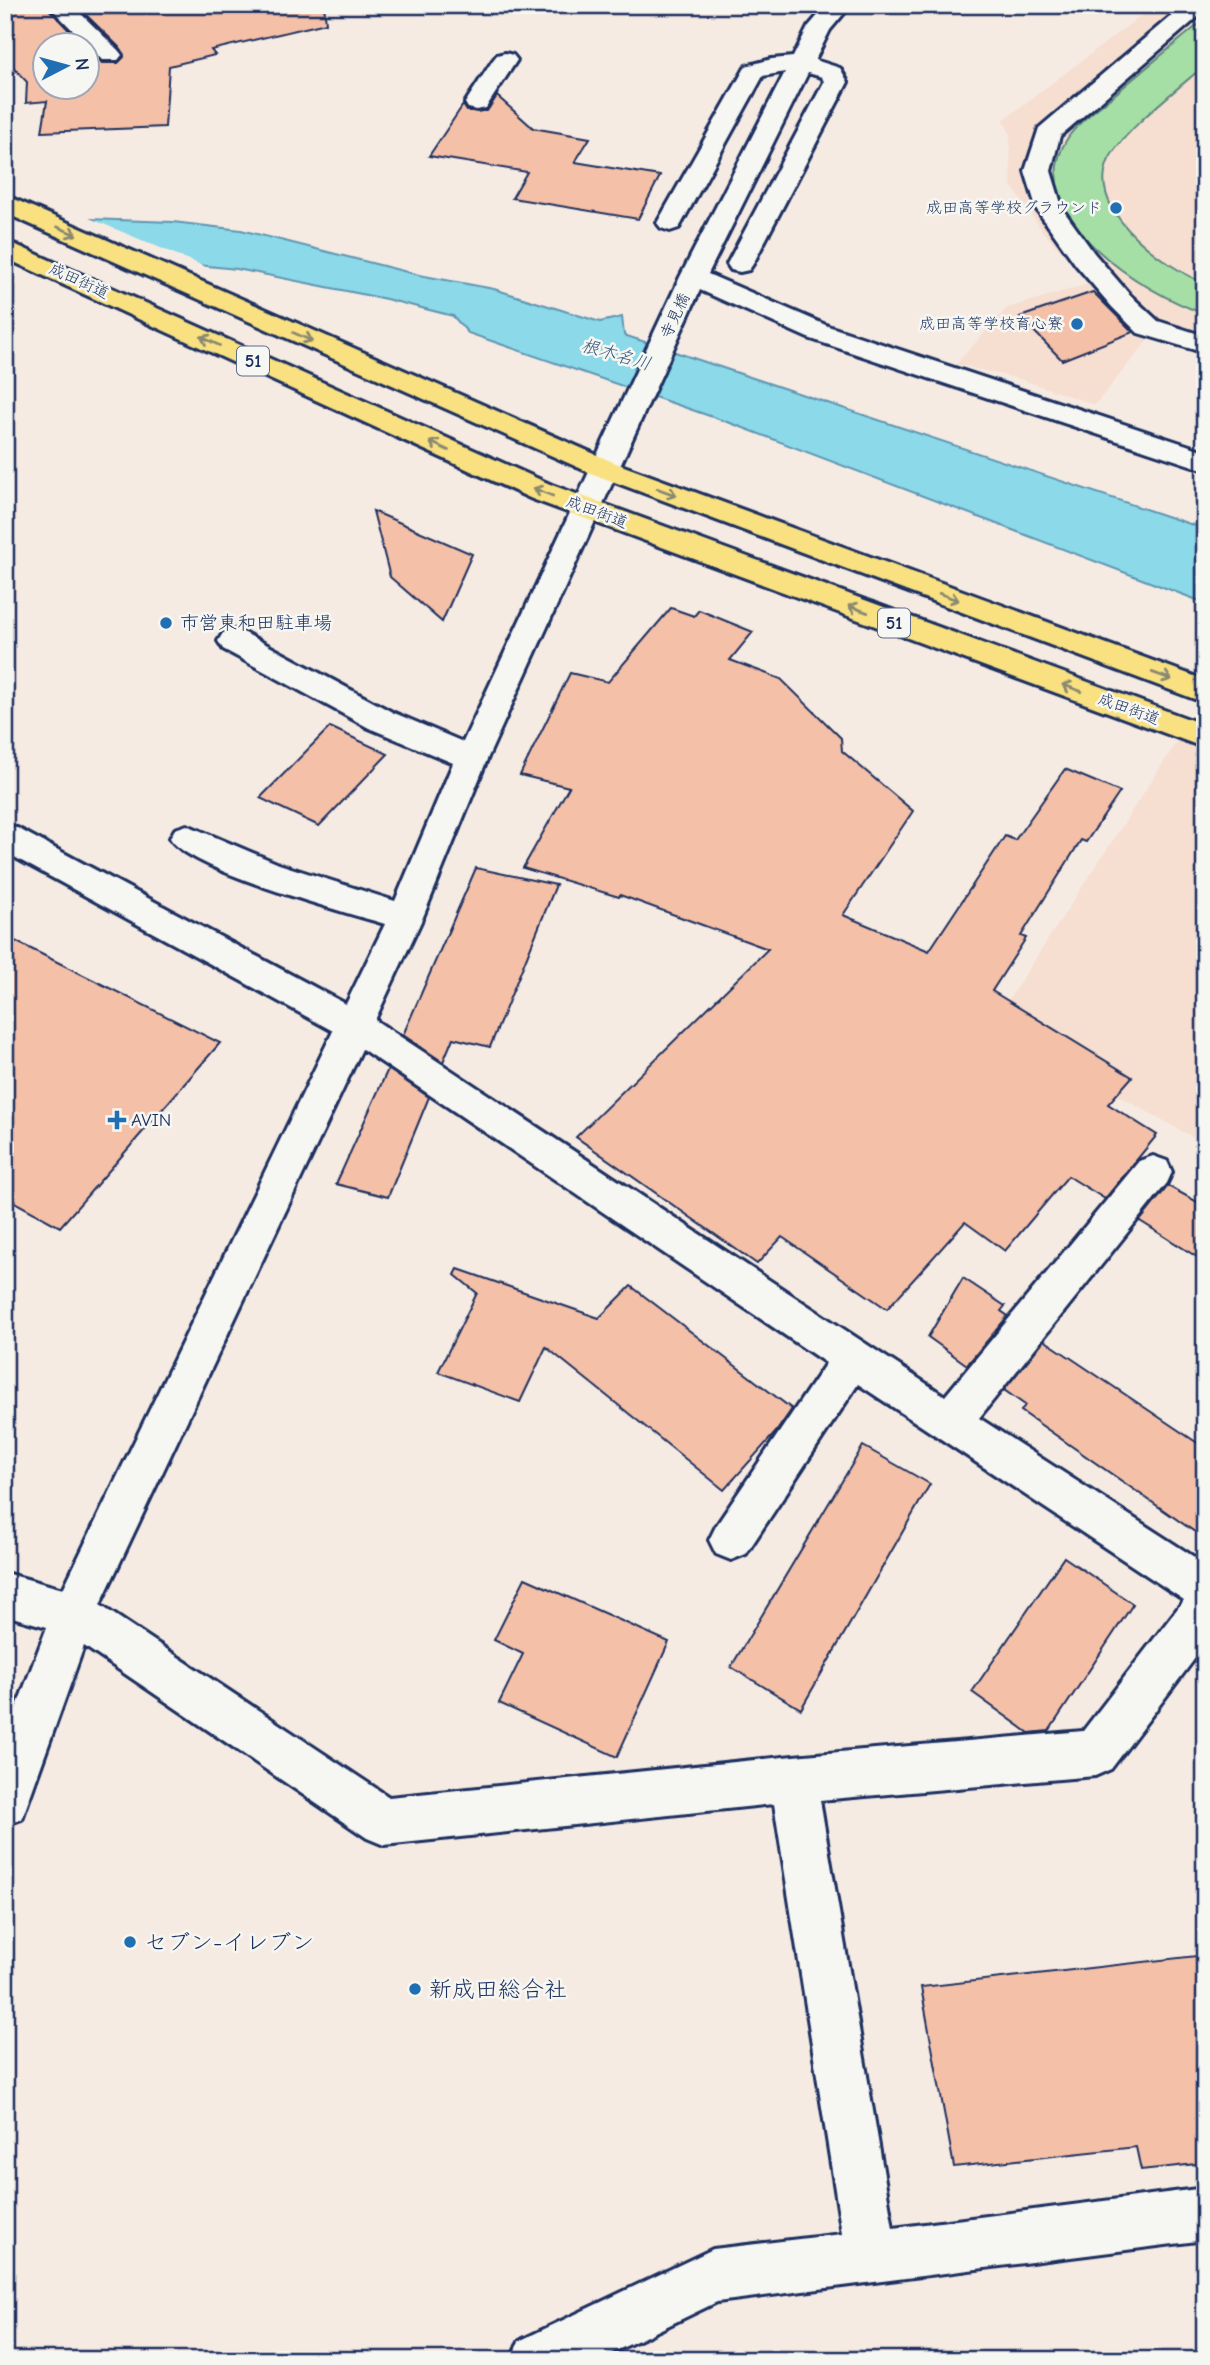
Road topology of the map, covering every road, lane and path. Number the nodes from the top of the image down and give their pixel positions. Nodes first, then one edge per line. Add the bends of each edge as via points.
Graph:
1 (59, 5) edge
2 (840, 5) edge
3 (1198, 5) edge
4 (110, 55) dead end
5 (505, 60) dead end
6 (800, 66) junction
7 (477, 103) dead end
8 (5, 204) edge
9 (670, 223) dead end
10 (5, 247) edge
11 (740, 264) dead end
12 (693, 277) junction
13 (1205, 345) edge
14 (1205, 461) edge
15 (603, 468) junction
16 (584, 508) junction
17 (234, 641) dead end
18 (1205, 692) edge
19 (1205, 737) edge
20 (472, 757) junction
21 (5, 837) edge
22 (187, 838) dead end
23 (407, 917) junction
24 (356, 1026) junction
25 (1153, 1172) dead end
26 (852, 1358) junction
27 (950, 1422) junction
28 (731, 1540) dead end
29 (1205, 1588) edge
30 (5, 1594) edge
31 (1205, 1609) edge
32 (74, 1613) junction
33 (793, 1779) junction
34 (5, 1802) edge
35 (1205, 2214) edge
36 (872, 2257) junction
37 (538, 2360) edge

1 - 4 street
2 - 6 street, 寺見橋 via 820,27
3 - 13 street via 1048,133 1038,171 1050,210 1121,302 1148,327
5 - 7 street
6 - 9 street via 766,65 754,71
6 - 11 street via 832,73 836,82
6 - 12 street, 寺見橋
8 -> 15 highway, 51
16 -> 10 highway, 成田街道 / 51 via 501,475
12 - 14 street via 817,332
12 - 15 street, 寺見橋
15 - 16 street, 寺見橋
15 -> 18 highway, 51
19 -> 16 highway, 成田街道 / 51
16 - 20 street, 寺見橋
17 - 20 street via 389,725 433,746
20 - 23 street, 寺見橋
21 - 24 street
22 - 23 street via 310,890
23 - 24 street, 寺見橋
24 - 26 street
24 - 32 street, 寺見橋
25 - 27 street
26 - 27 street
26 - 28 street
27 - 29 street
30 - 32 street
31 - 33 street via 1095,1753
32 - 33 street via 384,1821
32 - 34 street, 寺見橋
33 - 36 street
35 - 36 street
36 - 37 street via 713,2276

